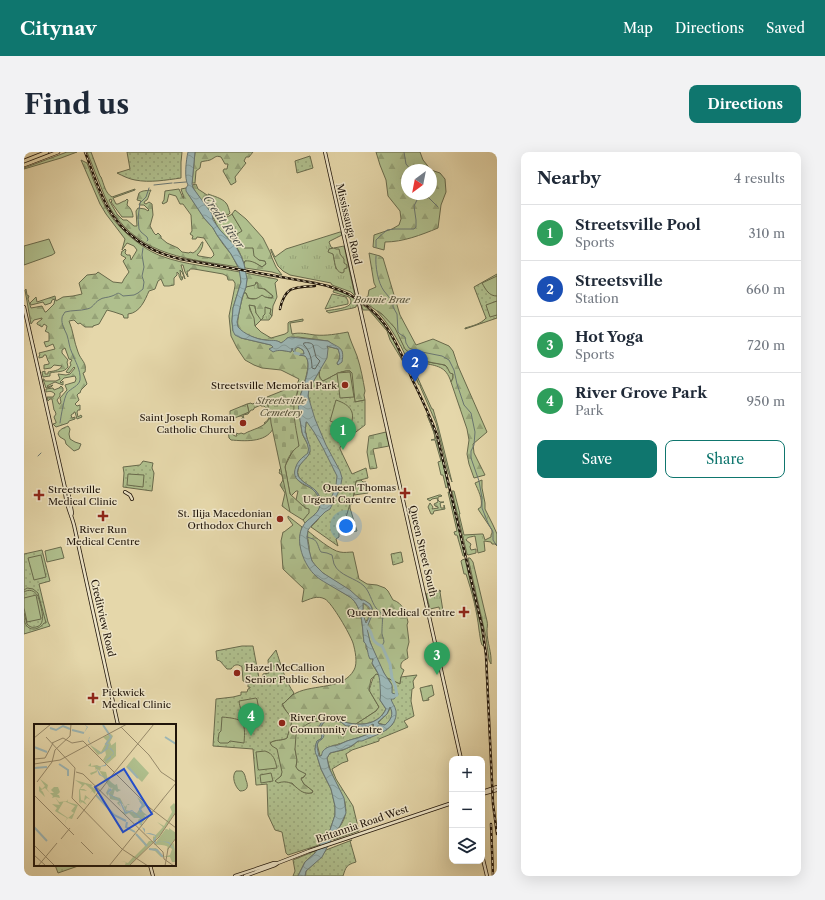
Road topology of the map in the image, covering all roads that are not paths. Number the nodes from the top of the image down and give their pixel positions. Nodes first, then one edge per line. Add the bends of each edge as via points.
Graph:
1 (47, 152) edge
2 (58, 152) edge
3 (325, 152) edge
4 (24, 161) edge
5 (24, 165) edge
6 (358, 299) joint
7 (24, 307) edge
8 (125, 492) dead end
9 (132, 499) dead end
10 (118, 724) edge
11 (460, 756) edge
12 (497, 788) edge
13 (485, 792) edge
14 (449, 804) edge
15 (278, 863) junction
16 (484, 864) edge
17 (150, 866) edge
18 (153, 876) edge
19 (235, 876) edge
20 (245, 876) edge
21 (487, 876) edge

1 - 4 main road
2 - 5 main road
3 - 6 main road, Mississauga Road
6 - 11 main road, Queen Street South
7 - 10 main road, Creditview Road
8 - 9 main road
12 - 13 main road
14 - 15 main road, Britannia Road West
15 - 19 main road, Britannia Road West
15 - 20 main road, Britannia Road West
16 - 21 main road
17 - 18 main road

